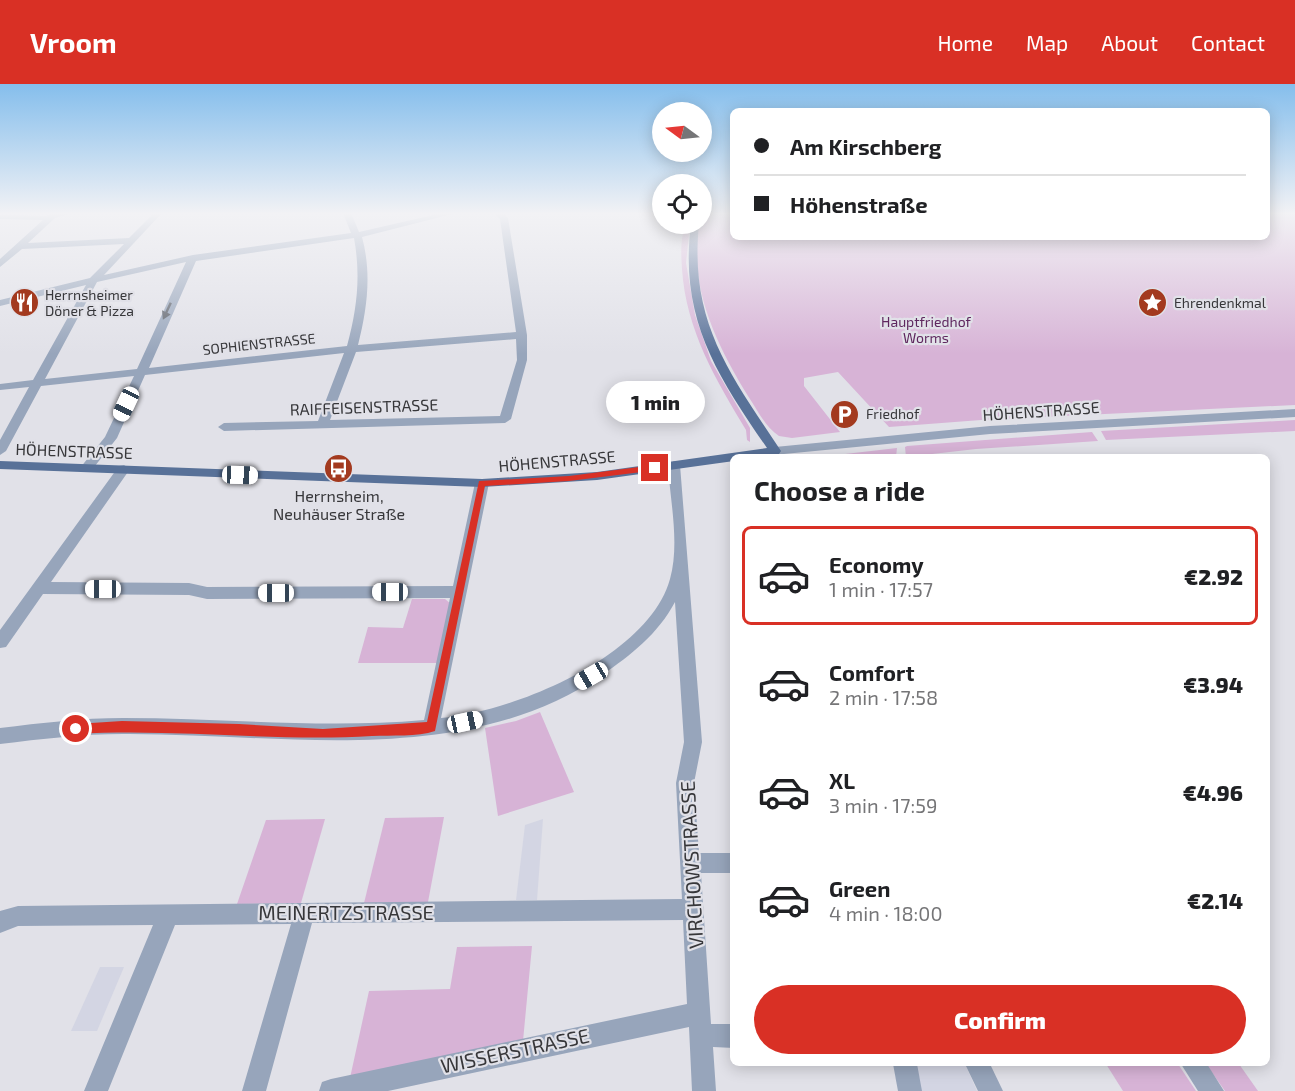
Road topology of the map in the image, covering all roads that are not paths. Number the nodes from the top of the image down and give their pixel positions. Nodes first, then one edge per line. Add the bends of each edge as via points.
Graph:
1 (113, 260) edge
2 (184, 260) edge
3 (192, 260) edge
4 (364, 260) edge
5 (510, 260) edge
6 (692, 260) edge
7 (93, 281) junction
8 (0, 303) edge
9 (522, 335) junction
10 (353, 349) junction
11 (142, 370) junction
12 (37, 384) junction
13 (0, 387) edge
14 (1295, 413) edge
15 (323, 424) junction
16 (224, 427) dead end
17 (0, 452) edge
18 (778, 454) edge
19 (730, 459) edge
20 (0, 465) edge
21 (674, 465) junction
22 (86, 468) junction
23 (124, 470) junction
24 (482, 483) junction
25 (681, 568) junction
26 (38, 588) junction
27 (459, 592) junction
28 (0, 642) edge
29 (431, 727) junction
30 (0, 736) edge
31 (691, 863) junction
32 (730, 863) edge
33 (693, 909) junction
34 (305, 912) junction
35 (168, 915) junction
36 (0, 922) edge
37 (700, 1024) junction
38 (730, 1035) edge
39 (905, 1066) edge
40 (978, 1066) edge
41 (1194, 1066) edge
42 (354, 1088) edge
43 (96, 1091) edge
44 (254, 1091) edge
45 (331, 1091) edge
46 (704, 1091) edge
47 (910, 1091) edge
48 (991, 1091) edge
49 (1212, 1091) edge

1 - 7 street
2 - 7 street
3 -> 11 street
4 - 10 street
5 - 9 street
6 - 18 main road via 700,315 726,373
7 - 8 street
7 - 12 street
9 - 10 street, SOPHIENSTRASSE
9 - 15 street, RAIFFEISENSTRASSE via 521,367 505,420
10 - 11 street, SOPHIENSTRASSE
10 - 15 street
11 - 12 street, SOPHIENSTRASSE
11 - 22 street via 111,438
12 - 13 street, SOPHIENSTRASSE
12 - 17 street
14 - 18 street, HÖHENSTRASSE via 990,430
15 - 16 street, RAIFFEISENSTRASSE
19 - 21 main road, HÖHENSTRASSE
20 - 22 main road, HÖHENSTRASSE
21 - 24 main road, HÖHENSTRASSE via 569,479
21 - 25 street, VIRCHOWSTRASSE
22 - 23 main road, HÖHENSTRASSE
23 - 24 main road, HÖHENSTRASSE
23 - 26 street
24 - 27 street
25 - 29 street via 672,594 652,624 591,676 517,709
25 - 31 street, VIRCHOWSTRASSE via 693,742 685,783
26 - 27 street via 189,589 207,593
26 - 28 street
27 - 29 street
29 - 30 street via 323,734 122,726
31 - 32 street
31 - 33 street, VIRCHOWSTRASSE
33 - 34 street, MEINERTZSTRASSE
33 - 37 street, VIRCHOWSTRASSE
34 - 35 street, MEINERTZSTRASSE
34 - 44 street
35 - 36 street, MEINERTZSTRASSE via 18,916
35 - 43 street
37 - 38 street, WISSERSTRASSE
37 - 42 street, WISSERSTRASSE
37 - 46 street, VIRCHOWSTRASSE
39 - 47 street
40 - 48 street
41 - 49 street
42 - 45 street, WISSERSTRASSE

